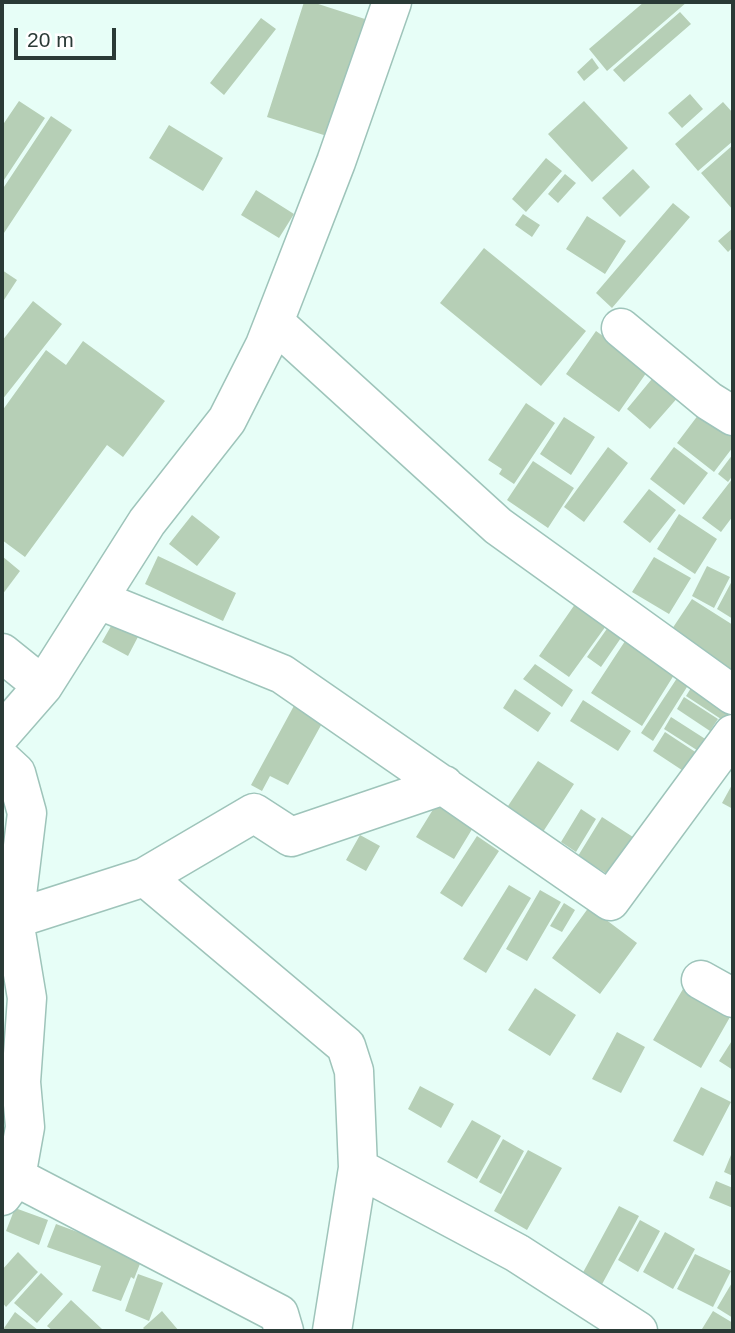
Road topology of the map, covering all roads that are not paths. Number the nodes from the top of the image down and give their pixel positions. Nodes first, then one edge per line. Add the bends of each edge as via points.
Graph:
1 (392, 2) edge
2 (274, 322) junction
3 (621, 328) dead end
4 (733, 416) edge
5 (99, 600) junction
6 (2, 653) edge
7 (43, 686) junction
8 (733, 695) edge
9 (2, 733) edge
10 (733, 734) edge
11 (2, 760) edge
12 (444, 785) junction
13 (145, 877) junction
14 (8, 922) edge
15 (358, 1168) junction
16 (9, 1187) edge
17 (284, 1331) edge
18 (332, 1331) edge
19 (638, 1331) edge

1 - 2 street via 337,162
2 - 5 street via 227,420 147,522
2 - 8 street via 498,526
3 - 4 street
5 - 7 street
5 - 12 street via 282,674
6 - 7 street
7 - 9 street
10 - 12 street via 610,901
11 - 14 street via 16,773 27,813
12 - 13 street via 291,837 254,813
13 - 14 street
13 - 15 street via 346,1046 354,1071
14 - 16 street via 27,998 22,1082 25,1128
15 - 18 street
15 - 19 street via 517,1253
16 - 17 street via 279,1314

